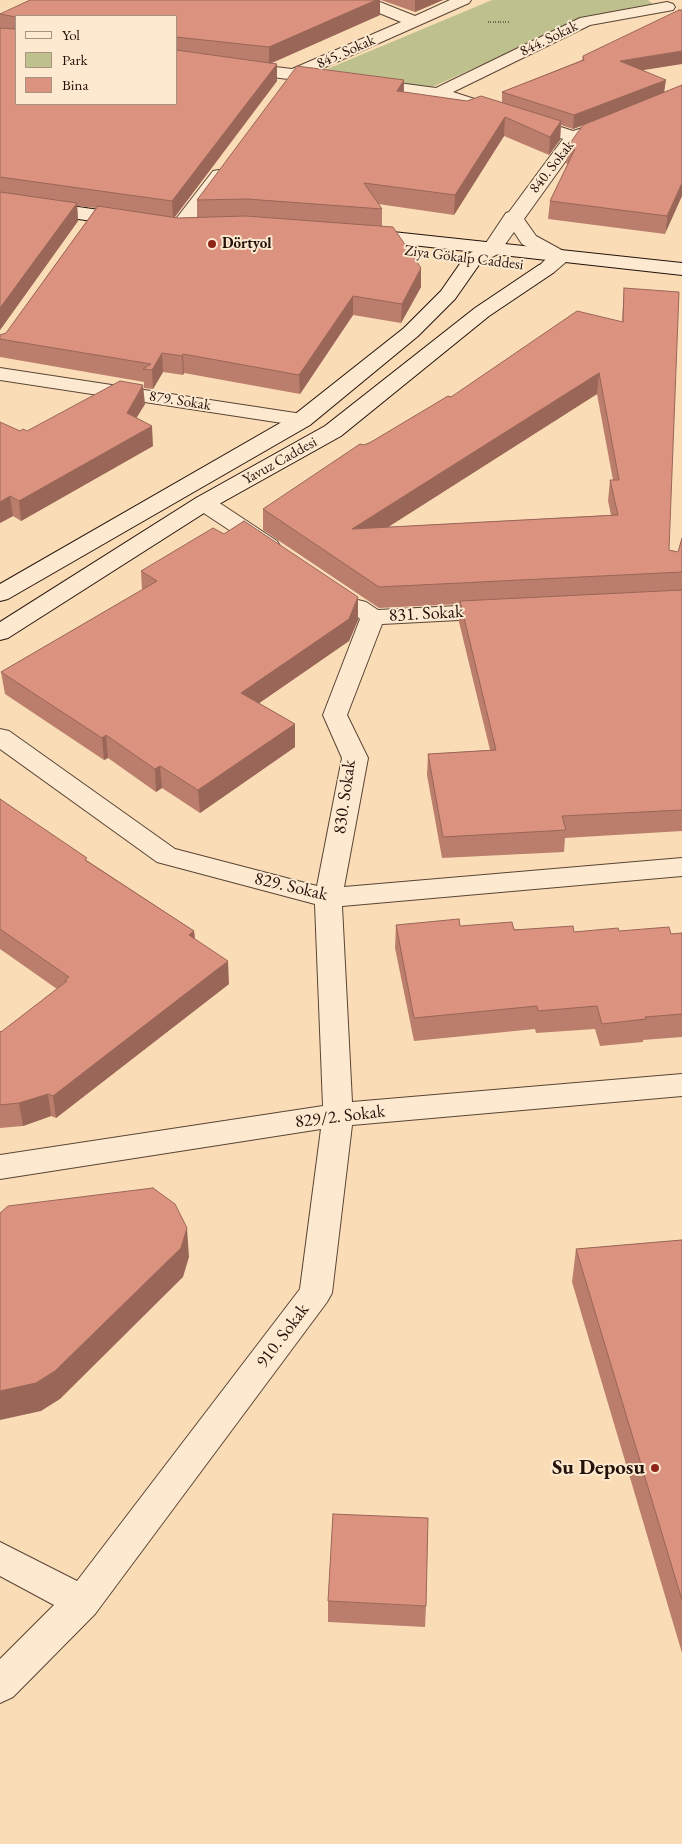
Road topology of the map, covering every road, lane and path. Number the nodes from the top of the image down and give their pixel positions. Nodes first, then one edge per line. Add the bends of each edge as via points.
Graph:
1 (361, 0) edge
2 (463, 0) edge
3 (667, 7) edge
4 (414, 22) junction
5 (178, 60) edge
6 (294, 75) junction
7 (282, 90) edge
8 (438, 94) junction
9 (601, 126) edge
10 (574, 137) junction
11 (231, 159) edge
12 (0, 202) edge
13 (513, 217) junction
14 (142, 222) edge
15 (160, 225) edge
16 (199, 227) edge
17 (179, 228) junction
18 (347, 237) edge
19 (482, 254) junction
20 (553, 263) junction
21 (682, 269) edge
22 (682, 286) edge
23 (0, 374) edge
24 (302, 420) junction
25 (204, 503) junction
26 (284, 557) edge
27 (0, 594) edge
28 (341, 595) edge
29 (523, 610) edge
30 (373, 616) junction
31 (0, 634) edge
32 (0, 737) edge
33 (682, 867) edge
34 (328, 898) junction
35 (682, 1085) edge
36 (338, 1115) junction
37 (0, 1167) edge
38 (0, 1558) edge
39 (82, 1602) junction
40 (0, 1685) edge

1 - 4 street
2 - 4 street, 845. Sokak
3 - 8 street, 844. Sokak via 586,21
4 - 6 street, 845. Sokak
5 - 6 street
6 - 7 street, 845. Sokak
6 - 8 street
8 - 10 street
9 - 10 street, 840. Sokak
10 - 13 street, 840. Sokak
11 - 17 street
12 - 14 street via 90,223
13 - 19 street, 840. Sokak
13 - 20 street via 529,240
15 - 17 street
16 - 17 street
18 - 19 street, Ziya Gökalp Caddesi
19 - 20 street, Ziya Gökalp Caddesi
19 - 24 street, Yavuz Caddesi via 448,295 410,332
20 - 21 street, Ziya Gökalp Caddesi
20 - 22 street, Ziya Gökalp Caddesi
20 - 25 street, Yavuz Caddesi via 482,312 333,431
23 - 24 street, 879. Sokak
24 - 27 street, Yavuz Caddesi
25 - 26 street
25 - 31 street, Yavuz Caddesi
28 - 30 street, 831. Sokak
29 - 30 street, 831. Sokak
30 - 34 street, 830. Sokak via 335,715 355,758
32 - 34 street, 829. Sokak via 166,856
33 - 34 street, 829. Sokak
34 - 36 street, 910. Sokak
35 - 36 street, 829/2. Sokak
36 - 37 street, 829/2. Sokak
36 - 39 street, 910. Sokak via 316,1293
38 - 39 street
39 - 40 street, 910. Sokak

